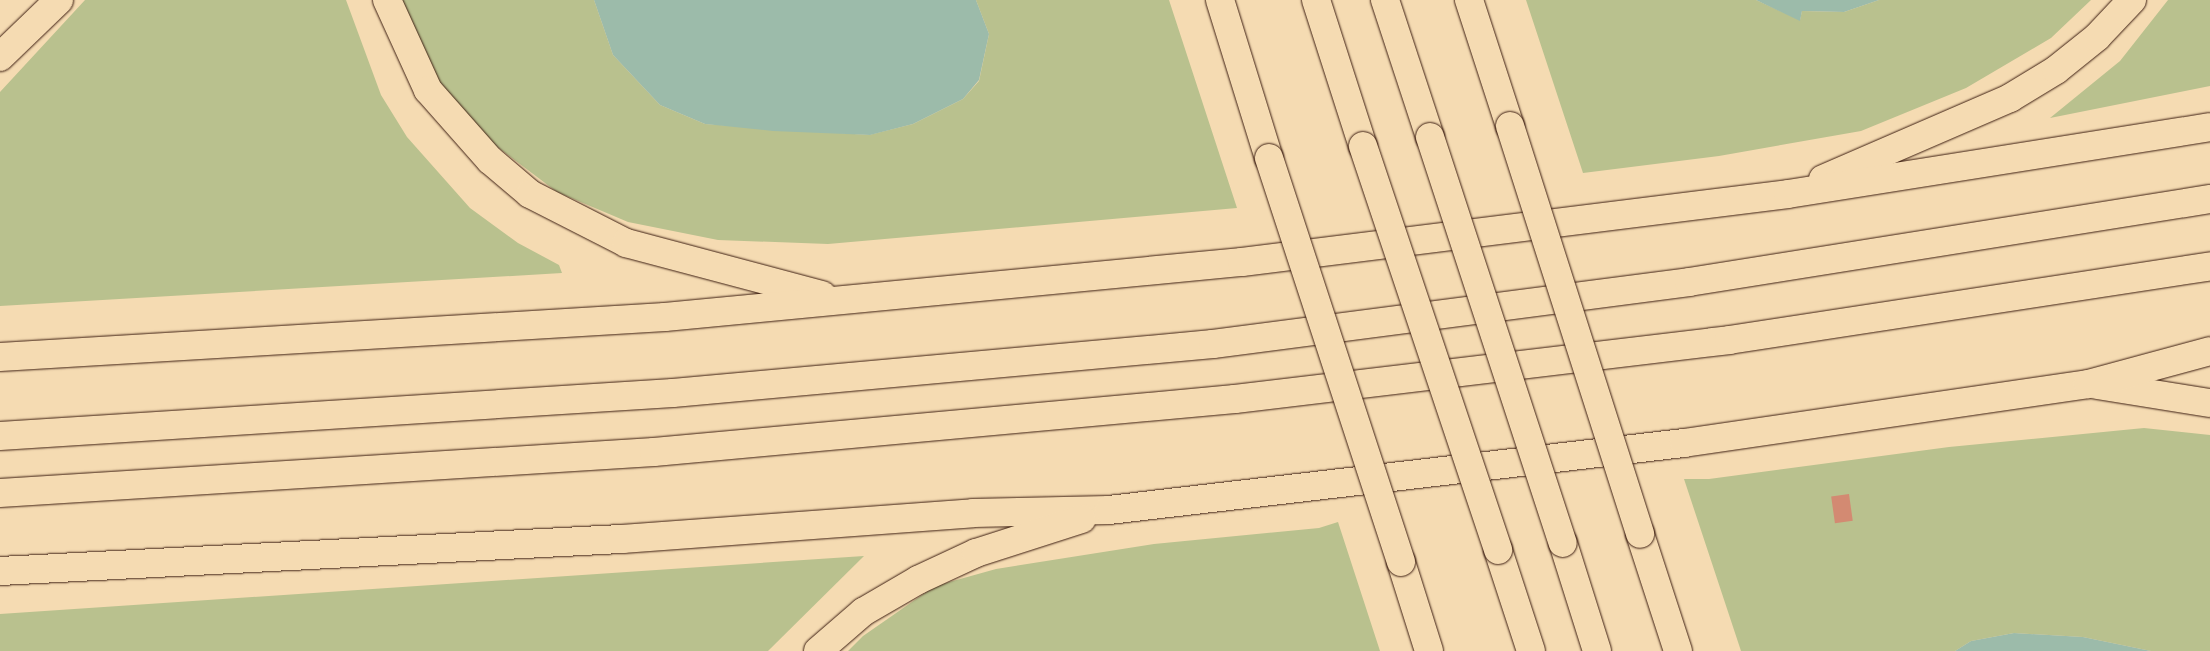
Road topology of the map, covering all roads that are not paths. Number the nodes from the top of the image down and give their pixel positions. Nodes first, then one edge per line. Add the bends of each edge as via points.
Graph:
1 (60, 0) edge
2 (387, 0) edge
3 (1220, 0) edge
4 (1316, 0) edge
5 (1385, 0) edge
6 (1469, 0) edge
7 (2132, 0) edge
8 (0, 57) edge
9 (2210, 127) edge
10 (1788, 194) junction
11 (2210, 199) edge
12 (2210, 266) edge
13 (842, 300) junction
14 (2210, 351) edge
15 (0, 357) edge
16 (2088, 384) junction
17 (2210, 403) edge
18 (0, 436) edge
19 (0, 493) edge
20 (1109, 510) junction
21 (0, 571) edge
22 (818, 651) edge
23 (1429, 651) edge
24 (1531, 651) edge
25 (1598, 651) edge
26 (1678, 651) edge

1 - 8 highway
2 - 13 highway via 428,90 484,154 530,194 626,243
3 - 23 highway, bridge
4 - 24 highway, bridge
5 - 25 highway, bridge
6 - 26 highway, bridge
7 - 10 highway via 2097,37 2056,70 2010,98
9 - 10 highway
10 - 13 highway via 1242,262
11 - 18 highway via 1689,282 1213,344 673,393
12 - 19 highway via 1730,340 1235,398 654,452
13 - 15 highway via 664,316
14 - 16 highway
16 - 17 highway
16 - 20 highway via 1684,443
20 - 21 highway via 973,513 622,539
20 - 22 highway via 976,553 918,580 863,612

